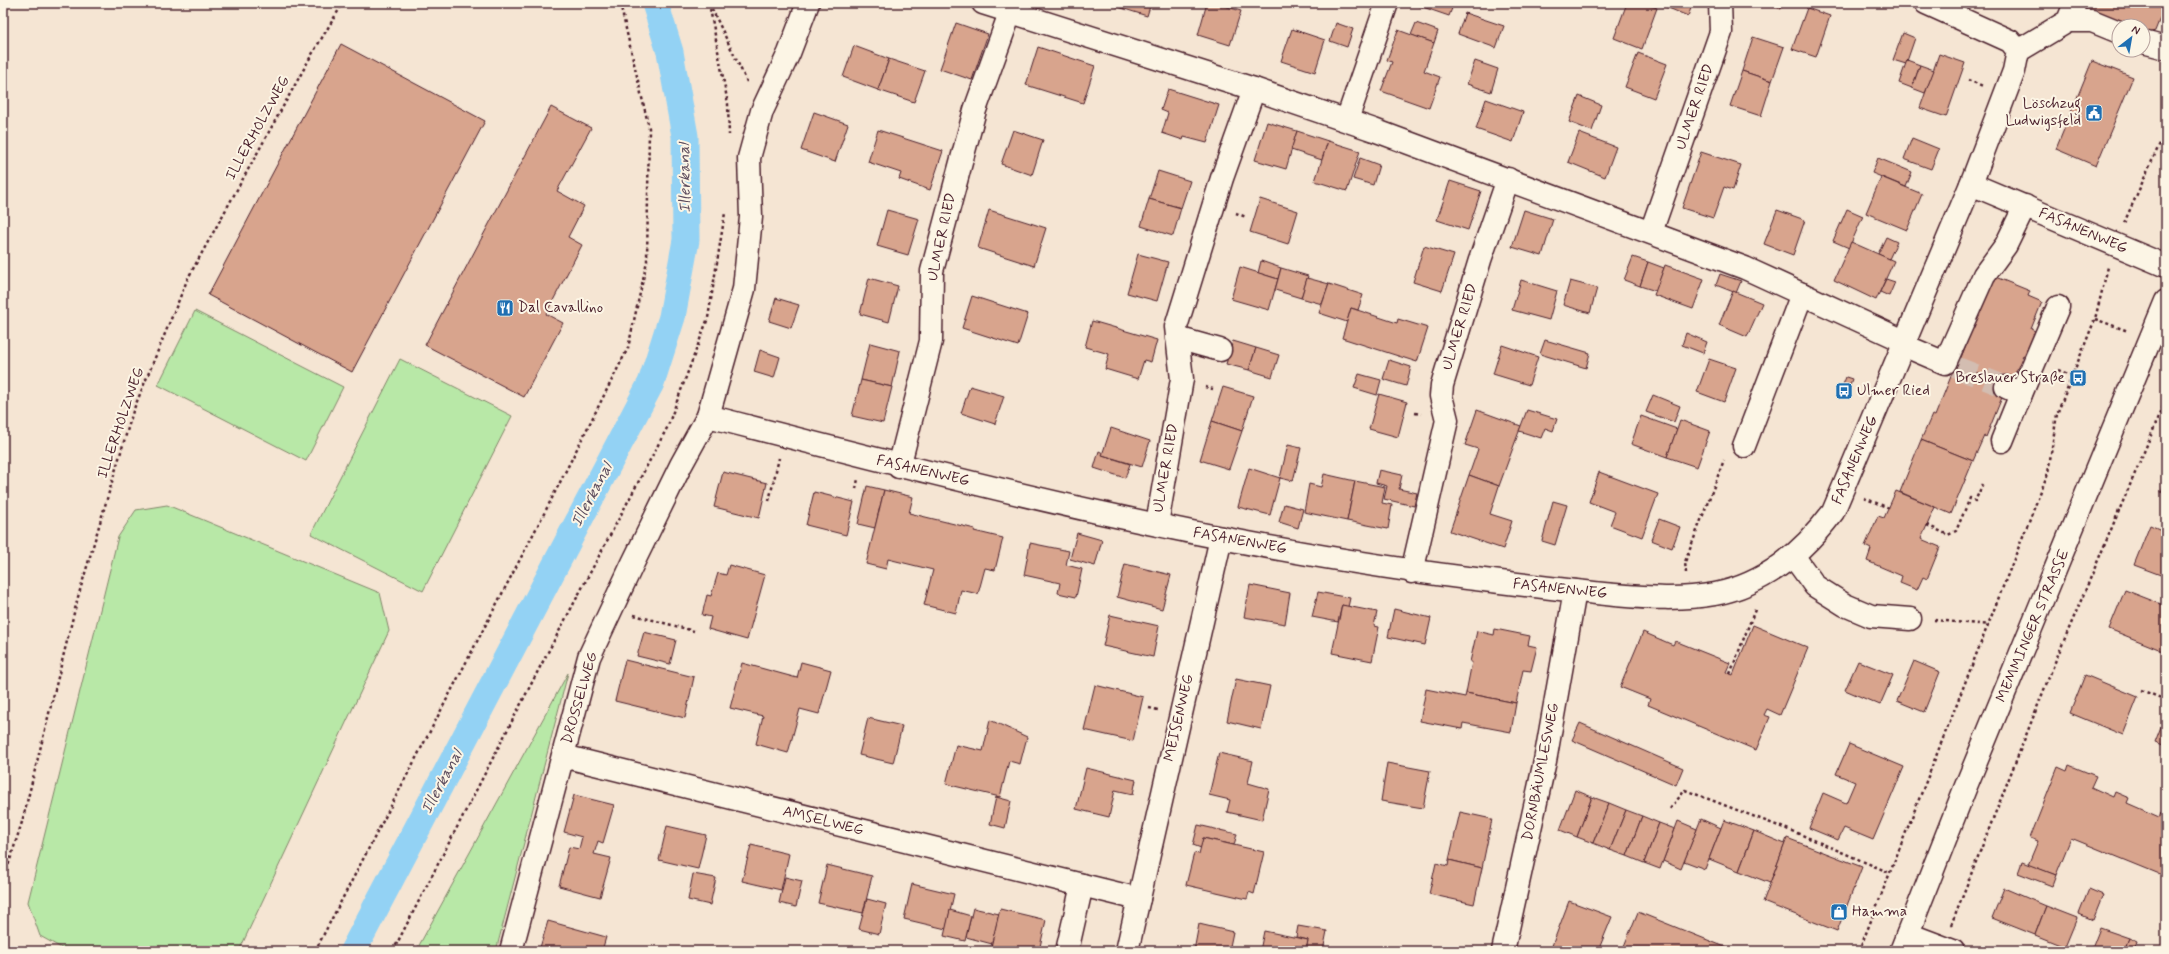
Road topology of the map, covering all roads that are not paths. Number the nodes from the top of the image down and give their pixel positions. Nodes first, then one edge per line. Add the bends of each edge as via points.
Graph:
1 (808, 3) edge
2 (983, 3) edge
3 (1387, 3) edge
4 (1720, 3) edge
5 (1926, 3) edge
6 (2072, 12) edge
7 (1010, 13) junction
8 (2111, 29) edge
9 (2151, 44) edge
10 (2166, 48) edge
11 (2018, 51) junction
12 (1254, 89) junction
13 (1347, 120) junction
14 (1508, 179) junction
15 (1971, 184) junction
16 (2025, 206) junction
17 (1651, 232) junction
18 (2166, 266) edge
19 (1802, 294) junction
20 (2166, 301) edge
21 (2058, 307) dead end
22 (1177, 338) junction
23 (1904, 343) junction
24 (1220, 350) dead end
25 (708, 416) junction
26 (2002, 441) dead end
27 (1744, 446) road end
28 (899, 467) junction
29 (1156, 524) junction
30 (1221, 538) junction
31 (1794, 557) junction
32 (1412, 572) junction
33 (1575, 591) junction
34 (1910, 619) road end
35 (563, 756) junction
36 (1082, 885) junction
37 (1139, 899) junction
38 (1905, 942) edge
39 (1947, 949) edge
40 (511, 951) edge
41 (1067, 951) edge
42 (1127, 951) edge
43 (1503, 951) edge

1 - 25 street via 789,53 762,111 749,158 751,217 744,289
2 - 7 street
3 - 13 street
4 - 17 street, ULMER RIED via 1721,32
5 - 11 street via 2010,41
6 - 8 street
6 - 11 street
7 - 12 street
7 - 28 street, ULMER RIED via 975,110 932,271 931,341
9 - 10 street
11 - 15 street via 2014,71
12 - 13 street
12 - 22 street, ULMER RIED via 1213,205 1176,327
13 - 14 street
14 - 17 street
14 - 32 street, ULMER RIED via 1442,385 1441,396 1447,420
15 - 16 street, FASANENWEG
15 - 23 street, FASANENWEG
16 - 18 street, FASANENWEG
16 - 23 street via 2006,245 1984,275 1950,365
17 - 19 street via 1745,268
19 - 23 street
19 - 27 street
20 - 38 street, MEMMINGER STRASSE via 1966,786
21 - 26 street via 2014,391
22 - 24 street
22 - 29 street, ULMER RIED via 1182,379
23 - 31 street, FASANENWEG via 1833,512 1816,535
25 - 28 street, FASANENWEG
25 - 35 street, DROSSELWEG via 681,465 589,656
28 - 29 street, FASANENWEG
29 - 30 street, FASANENWEG
30 - 32 street, FASANENWEG
30 - 37 street, MEISENWEG
31 - 33 street, FASANENWEG via 1770,574 1718,593 1687,598
31 - 34 street via 1815,586 1845,605 1871,616
32 - 33 street, FASANENWEG
33 - 43 street, DORNBÄUMLESWEG via 1545,761
35 - 36 street, AMSELWEG
35 - 40 street, DROSSELWEG
36 - 37 street
36 - 41 street
37 - 42 street, MEISENWEG
38 - 39 street

